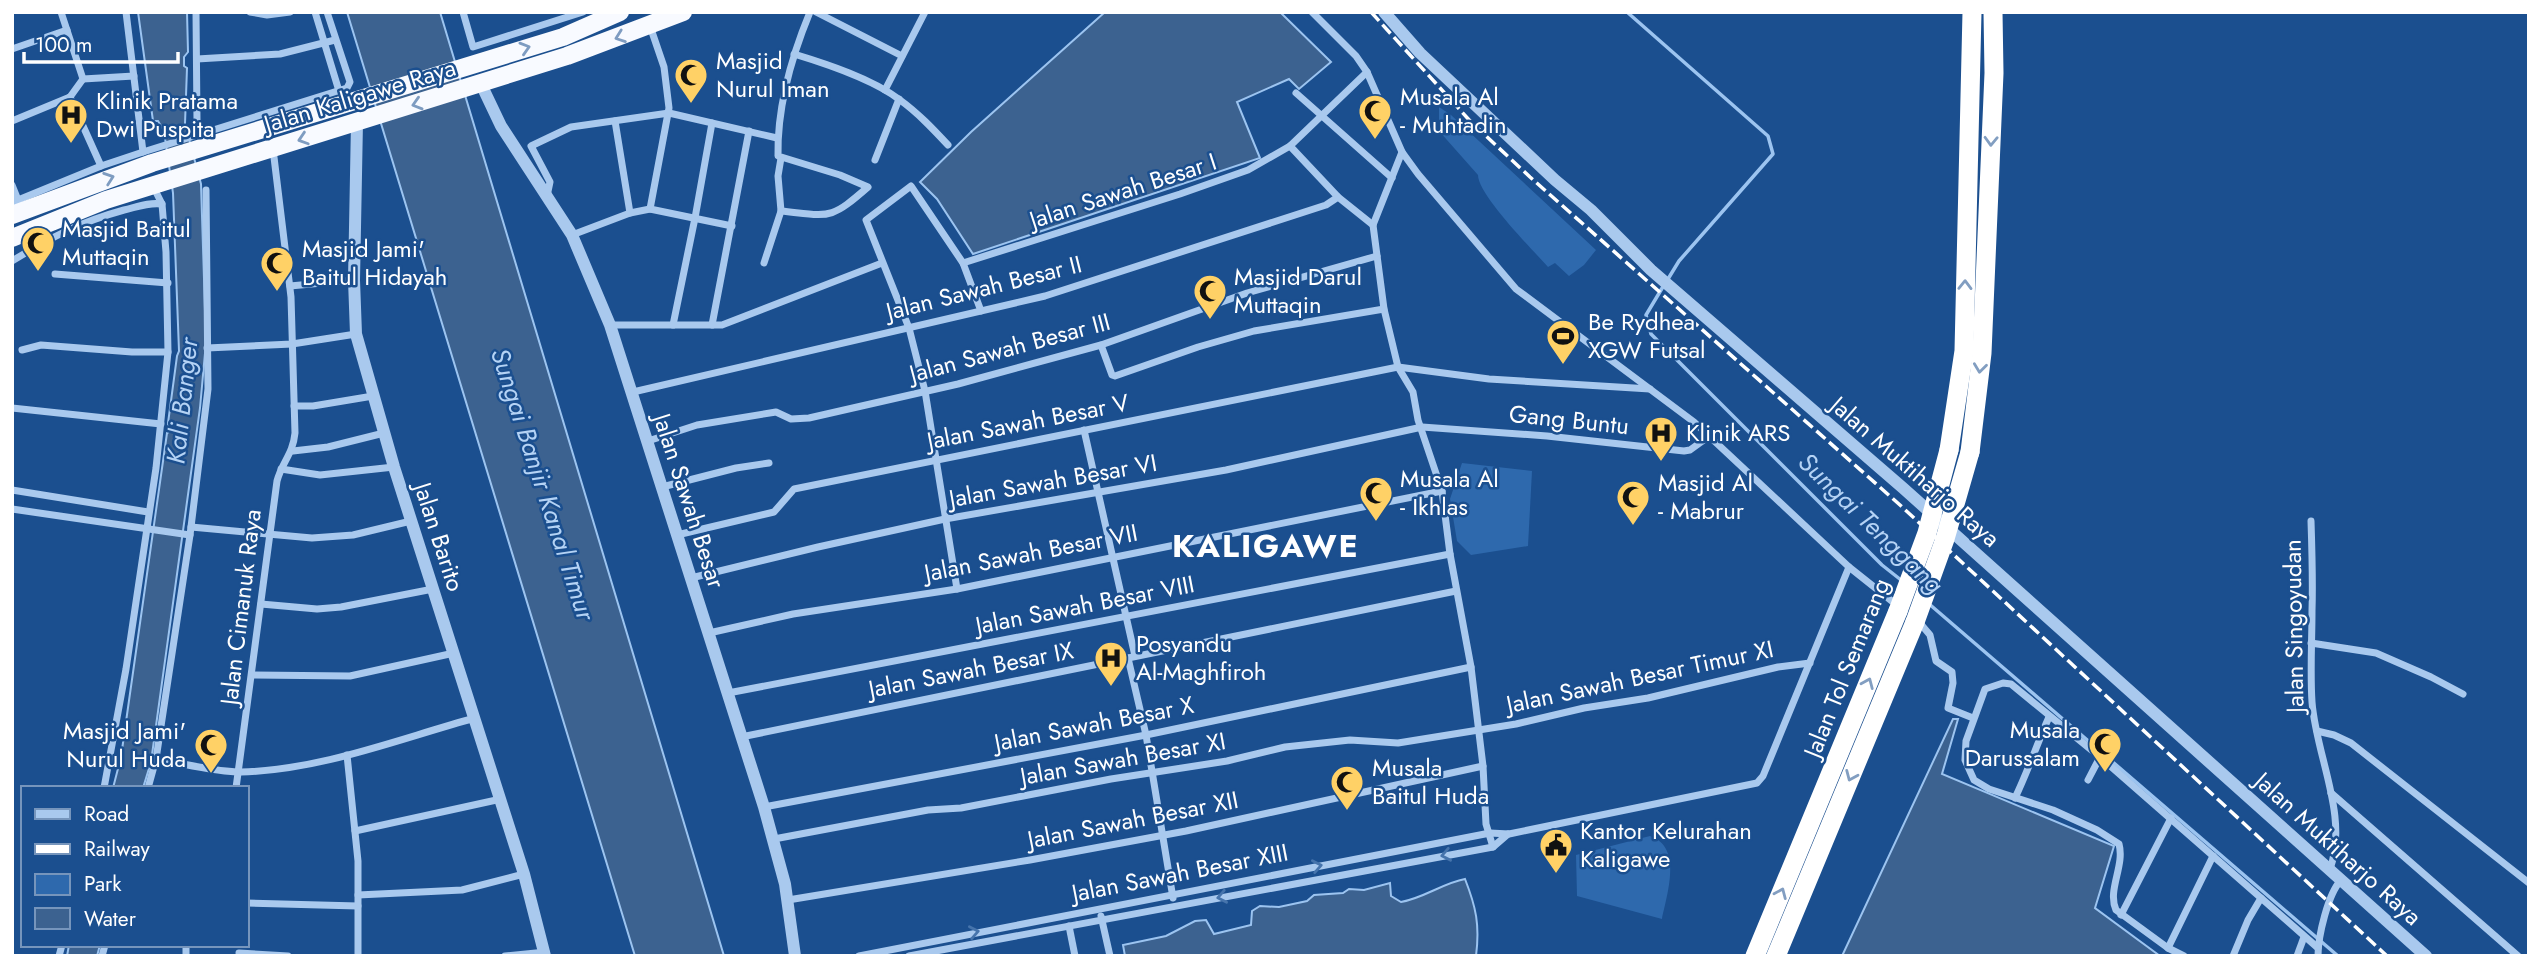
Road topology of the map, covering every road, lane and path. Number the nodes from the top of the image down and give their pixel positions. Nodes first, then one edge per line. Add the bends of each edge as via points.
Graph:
1 (61, 12) edge
2 (126, 12) edge
3 (196, 12) edge
4 (250, 12) edge
5 (290, 12) edge
6 (315, 12) edge
7 (327, 12) edge
8 (463, 12) edge
9 (583, 12) edge
10 (620, 12) edge
11 (683, 12) edge
12 (810, 12) edge
13 (816, 12) edge
14 (925, 12) edge
15 (1312, 12) edge
16 (1384, 12) edge
17 (1964, 12) edge
18 (1972, 12) edge
19 (1993, 12) edge
20 (2005, 12) edge
21 (650, 26) junction
22 (67, 30) junction
23 (335, 40) junction
24 (325, 44) junction
25 (12, 49) edge
26 (794, 54) junction
27 (902, 56) junction
28 (197, 59) junction
29 (1367, 72) junction
30 (1994, 73) junction
31 (1969, 74) junction
32 (134, 76) junction
33 (83, 79) junction
34 (474, 86) junction
35 (885, 90) junction
36 (339, 91) junction
37 (1296, 93) dead end
38 (70, 97) junction
39 (899, 99) junction
40 (669, 113) junction
41 (1322, 115) junction
42 (362, 120) junction
43 (12, 121) edge
44 (615, 121) junction
45 (712, 123) junction
46 (749, 131) junction
47 (777, 138) junction
48 (197, 139) junction
49 (948, 145) dead end
50 (1290, 146) junction
51 (272, 149) junction
52 (1402, 152) junction
53 (149, 155) junction
54 (781, 158) junction
55 (876, 160) dead end
56 (101, 166) junction
57 (1392, 178) junction
58 (12, 185) edge
59 (155, 185) junction
60 (206, 190) dead end
61 (53, 192) junction
62 (547, 196) junction
63 (1338, 197) junction
64 (162, 204) junction
65 (17, 207) edge
66 (650, 209) junction
67 (781, 211) junction
68 (630, 213) junction
69 (695, 218) junction
70 (1373, 225) junction
71 (732, 226) junction
72 (45, 232) junction
73 (572, 235) junction
74 (12, 239) edge
75 (1377, 257) junction
76 (12, 261) edge
77 (764, 263) dead end
78 (963, 263) junction
79 (882, 264) junction
80 (55, 274) dead end
81 (354, 280) junction
82 (168, 283) junction
83 (290, 286) junction
84 (1384, 309) junction
85 (981, 311) junction
86 (610, 325) junction
87 (673, 326) junction
88 (712, 326) junction
89 (909, 328) junction
90 (356, 334) junction
91 (292, 344) junction
92 (1101, 345) junction
93 (207, 348) junction
94 (22, 350) dead end
95 (169, 352) junction
96 (1398, 367) junction
97 (1650, 389) junction
98 (925, 391) junction
99 (633, 392) junction
100 (373, 396) junction
101 (294, 407) junction
102 (12, 408) edge
103 (161, 424) junction
104 (1422, 427) junction
105 (1084, 430) junction
106 (384, 432) junction
107 (1708, 437) junction
108 (648, 441) junction
109 (293, 451) junction
110 (936, 460) junction
111 (769, 463) dead end
112 (394, 467) junction
113 (281, 469) junction
114 (662, 488) junction
115 (12, 490) edge
116 (1442, 491) junction
117 (1097, 494) junction
118 (12, 509) edge
119 (148, 512) junction
120 (946, 520) junction
121 (411, 521) junction
122 (2311, 521) dead end
123 (149, 530) junction
124 (189, 532) junction
125 (270, 535) junction
126 (677, 535) junction
127 (1450, 554) junction
128 (1113, 557) junction
129 (1849, 567) junction
130 (691, 578) junction
131 (434, 589) junction
132 (957, 589) junction
133 (1456, 591) junction
134 (261, 604) junction
135 (1126, 616) junction
136 (709, 633) junction
137 (2311, 643) junction
138 (454, 653) junction
139 (1131, 657) junction
140 (1810, 663) junction
141 (1471, 667) junction
142 (252, 676) junction
143 (728, 693) junction
144 (2463, 694) dead end
145 (2049, 717) junction
146 (475, 718) junction
147 (1973, 718) junction
148 (1479, 730) junction
149 (2317, 731) junction
150 (1146, 735) junction
151 (741, 737) junction
152 (347, 755) junction
153 (2100, 757) junction
154 (156, 759) junction
155 (1483, 766) junction
156 (237, 772) junction
157 (1151, 773) junction
158 (2088, 780) dead end
159 (104, 786) edge
160 (149, 786) edge
161 (236, 786) edge
162 (2331, 793) junction
163 (2015, 798) junction
164 (501, 799) junction
165 (764, 807) junction
166 (2171, 818) junction
167 (355, 831) junction
168 (1490, 833) junction
169 (1509, 834) junction
170 (1161, 835) junction
171 (774, 839) junction
172 (1493, 846) junction
173 (2213, 856) junction
174 (2330, 870) junction
175 (524, 874) junction
176 (2341, 880) junction
177 (2529, 883) edge
178 (1172, 894) junction
179 (358, 895) junction
180 (2261, 898) junction
181 (788, 900) junction
182 (248, 903) edge
183 (358, 906) junction
184 (1175, 906) junction
185 (1100, 909) junction
186 (2121, 915) junction
187 (1102, 920) junction
188 (1069, 926) junction
189 (2305, 937) junction
190 (940, 938) junction
191 (2168, 948) junction
192 (2318, 950) edge
193 (239, 951) edge
194 (943, 953) edge
195 (546, 954) edge
196 (288, 956) edge
197 (358, 956) edge
198 (505, 956) edge
199 (795, 956) edge
200 (859, 956) edge
201 (909, 956) edge
202 (1075, 956) edge
203 (1110, 956) edge
204 (1755, 956) edge
205 (1776, 956) edge
206 (2184, 956) edge
207 (2233, 956) edge
208 (2297, 956) edge
209 (2426, 956) edge
210 (2518, 956) edge

1 - 22 street
2 - 32 street
3 - 28 street
4 - 5 street
6 - 24 street
7 - 23 street
8 - 9 street via 473,47
48 -> 10 highway, Jalan Kaligawe Raya via 362,97 563,37
11 - 21 highway, Jalan Kaligawe Raya
12 - 26 street
13 - 27 street
14 - 27 street
15 - 29 street
16 - 174 street, Jalan Muktiharjo Raya via 1420,53 1651,270 1903,488
17 - 31 highway
18 - 31 highway, Jalan Tol Semarang
19 - 30 highway, Jalan Tol Semarang
20 - 30 highway
21 -> 34 highway, Jalan Kaligawe Raya
21 - 40 street via 664,67
22 - 25 street
22 - 33 street
23 - 24 street
23 - 36 street via 350,82 347,89
24 - 28 street via 280,54
24 - 36 street
26 - 35 street
26 - 47 street
27 - 35 street
28 - 48 street
29 - 41 street, Jalan Sawah Besar I
29 - 52 street
30 -> 205 highway, Jalan Tol Semarang, bridge via 1982,353 1970,452 1914,622
204 -> 31 highway, Jalan Tol Semarang, bridge via 1898,611 1927,533 1950,450 1964,351
32 - 33 street
32 - 53 street
33 - 38 street
34 -> 42 highway, Jalan Kaligawe Raya
34 - 62 street, Jalan Sawah Besar
35 - 39 street
36 - 48 street
37 - 41 street
38 - 43 street
38 - 56 street
39 - 49 street
39 - 55 street
40 - 44 street
40 - 45 street
40 - 66 street
41 - 50 street, Jalan Sawah Besar I
41 - 57 street
42 -> 51 highway, Jalan Kaligawe Raya
42 - 81 street, Jalan Barito
44 - 62 street via 571,127 531,146 550,182
44 - 68 street
45 - 46 street
45 - 69 street
46 - 47 street
46 - 71 street
47 - 54 street
48 - 53 highway, Jalan Kaligawe Raya
50 - 63 street
50 - 78 street, Jalan Sawah Besar I via 1237,174
51 - 59 highway, Jalan Kaligawe Raya
51 - 83 street
52 - 57 street
52 - 97 street via 1516,289
53 - 56 street
61 -> 53 highway, Jalan Kaligawe Raya
54 - 67 street
54 - 67 street via 868,187 828,216
56 - 61 street
57 - 70 street
58 - 65 street
59 - 64 street
59 - 72 highway, Jalan Kaligawe Raya via 106,200
60 - 93 street
61 - 65 highway, Jalan Kaligawe Raya
62 - 73 street, Jalan Sawah Besar
63 - 70 street
63 - 85 street, Jalan Sawah Besar II via 1326,205 1045,296
64 - 72 street via 151,203
64 - 82 street
66 - 68 street
66 - 69 street
67 - 77 street
68 - 73 street
69 - 71 street
69 - 87 street
70 - 75 street
71 - 88 street
72 - 74 highway, Jalan Kaligawe Raya
72 - 76 street
73 - 86 street, Jalan Sawah Besar
75 - 84 street
75 - 92 street, Jalan Sawah Besar III via 1247,293
78 - 79 street via 911,186 866,220
78 - 85 street
79 - 88 street
79 - 89 street
80 - 82 street
81 - 83 street
81 - 90 street, Jalan Barito
82 - 95 street
83 - 91 street
84 - 92 street via 1254,331 1115,376
84 - 96 street
85 - 89 street, Jalan Sawah Besar II
86 - 87 street
86 - 99 street, Jalan Sawah Besar
87 - 88 street
89 - 98 street
89 - 99 street, Jalan Sawah Besar II
90 - 91 street
90 - 100 street, Jalan Barito
91 - 93 street
91 - 101 street
92 - 98 street, Jalan Sawah Besar III
93 - 124 street via 208,389
94 - 95 street via 52,345
95 - 103 street
96 - 97 street, Jalan Sawah Besar V via 1496,380
96 - 104 street via 1413,392
96 - 105 street, Jalan Sawah Besar V
97 - 107 street
98 - 108 street, Jalan Sawah Besar III via 809,418 791,419 776,412 697,425
98 - 110 street
99 - 108 street, Jalan Sawah Besar
100 - 101 street
100 - 106 street, Jalan Barito
101 - 109 street
102 - 103 street
103 - 119 street
104 - 107 street, Gang Buntu via 1684,451
104 - 116 street
104 - 117 street, Jalan Sawah Besar VI
105 - 110 street, Jalan Sawah Besar V
105 - 117 street
106 - 109 street
106 - 112 street, Jalan Barito
107 - 129 street
108 - 114 street, Jalan Sawah Besar
109 - 113 street, Jalan Cimanuk Raya
110 - 120 street
110 - 126 street, Jalan Sawah Besar V via 794,489 774,512
111 - 114 street
112 - 113 street via 320,475
112 - 121 street, Jalan Barito
113 - 125 street, Jalan Cimanuk Raya
114 - 126 street, Jalan Sawah Besar
115 - 119 street
116 - 127 street
116 - 128 street, Jalan Sawah Besar VII
117 - 120 street, Jalan Sawah Besar VI
117 - 128 street
118 - 123 street
119 - 123 street
120 - 130 street, Jalan Sawah Besar VI
120 - 132 street
121 - 125 street via 338,538
121 - 131 street, Jalan Barito
122 - 137 street, Jalan Singoyudan
123 - 124 street
123 - 159 street
124 - 125 street
124 - 154 street
125 - 134 street, Jalan Cimanuk Raya
126 - 130 street, Jalan Sawah Besar
127 - 133 street
127 - 135 street, Jalan Sawah Besar VIII
128 - 132 street, Jalan Sawah Besar VII
128 - 135 street
129 - 140 street
129 - 147 street via 1927,629 1936,661 1954,677 1948,708
130 - 136 street, Jalan Sawah Besar
131 - 134 street via 341,607
131 - 138 street, Jalan Barito
132 - 136 street, Jalan Sawah Besar VII via 793,614
133 - 139 street, Jalan Sawah Besar IX
133 - 141 street
134 - 142 street, Jalan Cimanuk Raya
135 - 139 street
135 - 143 street, Jalan Sawah Besar VIII
136 - 143 street, Jalan Sawah Besar
137 - 144 street via 2376,653
137 - 149 street, Jalan Singoyudan
138 - 142 street via 350,676
138 - 146 street, Jalan Barito
139 - 150 street
139 - 151 street, Jalan Sawah Besar IX
140 - 148 street, Jalan Sawah Besar Timur XI
140 - 169 street, Jalan Sawah Besar XIII via 1757,782
141 - 148 street
141 - 150 street, Jalan Sawah Besar X
142 - 156 street, Jalan Cimanuk Raya
143 - 151 street, Jalan Sawah Besar
145 - 147 street via 2011,684 2003,683 1984,689
145 - 153 street
145 - 163 street
146 - 152 street
146 - 164 street, Jalan Barito
147 - 163 street via 1966,741 1969,772 1989,789
148 - 155 street
148 - 157 street, Jalan Sawah Besar XI via 1398,743 1350,740 1284,747
149 - 162 street, Jalan Singoyudan
149 - 177 street, Jalan Singoyudan via 2351,743
150 - 157 street
150 - 165 street, Jalan Sawah Besar X
151 - 165 street, Jalan Sawah Besar
152 - 156 street
152 - 167 street
153 - 158 street
153 - 166 street
154 - 156 street
154 - 160 street
155 - 168 street
155 - 170 street, Jalan Sawah Besar XII
156 - 161 street, Jalan Cimanuk Raya
157 - 170 street
157 - 171 street, Jalan Sawah Besar XI
162 - 174 street, Jalan Singoyudan via 2335,842
162 - 210 street
163 - 186 street via 2053,810 2119,844 2113,902
164 - 167 street
164 - 175 street, Jalan Barito
165 - 171 street, Jalan Sawah Besar
166 - 173 street
166 - 186 street
167 - 179 street
168 - 169 street, Jalan Sawah Besar XIII
168 - 172 street
178 -> 168 street, Jalan Sawah Besar XIII
169 - 172 street, Jalan Sawah Besar XIII
170 - 178 street
170 - 181 street, Jalan Sawah Besar XII
171 - 181 street, Jalan Sawah Besar
172 -> 184 street, Jalan Sawah Besar XIII
173 - 180 street
173 - 191 street
174 - 176 street, Jalan Muktiharjo Raya
175 - 179 street via 462,890
175 - 195 street, Jalan Barito
176 - 192 street via 2332,890
176 - 209 street, Jalan Muktiharjo Raya
178 - 184 street
178 - 185 street, Jalan Sawah Besar XIII
179 - 183 street
180 - 189 street
180 - 207 street
181 - 199 street, Jalan Sawah Besar
182 - 183 street
183 - 197 street
184 - 187 street, Jalan Sawah Besar XIII
185 - 187 street
190 -> 185 street, Jalan Sawah Besar XIII
186 - 191 street
187 - 188 street, Jalan Sawah Besar XIII
187 - 203 street
188 - 194 street, Jalan Sawah Besar XIII
188 - 202 street
189 - 192 street
189 - 208 street
190 - 194 street
190 - 200 street, Jalan Sawah Besar XIII
191 - 206 street
193 - 196 street
194 - 201 street, Jalan Sawah Besar XIII
195 - 198 street

